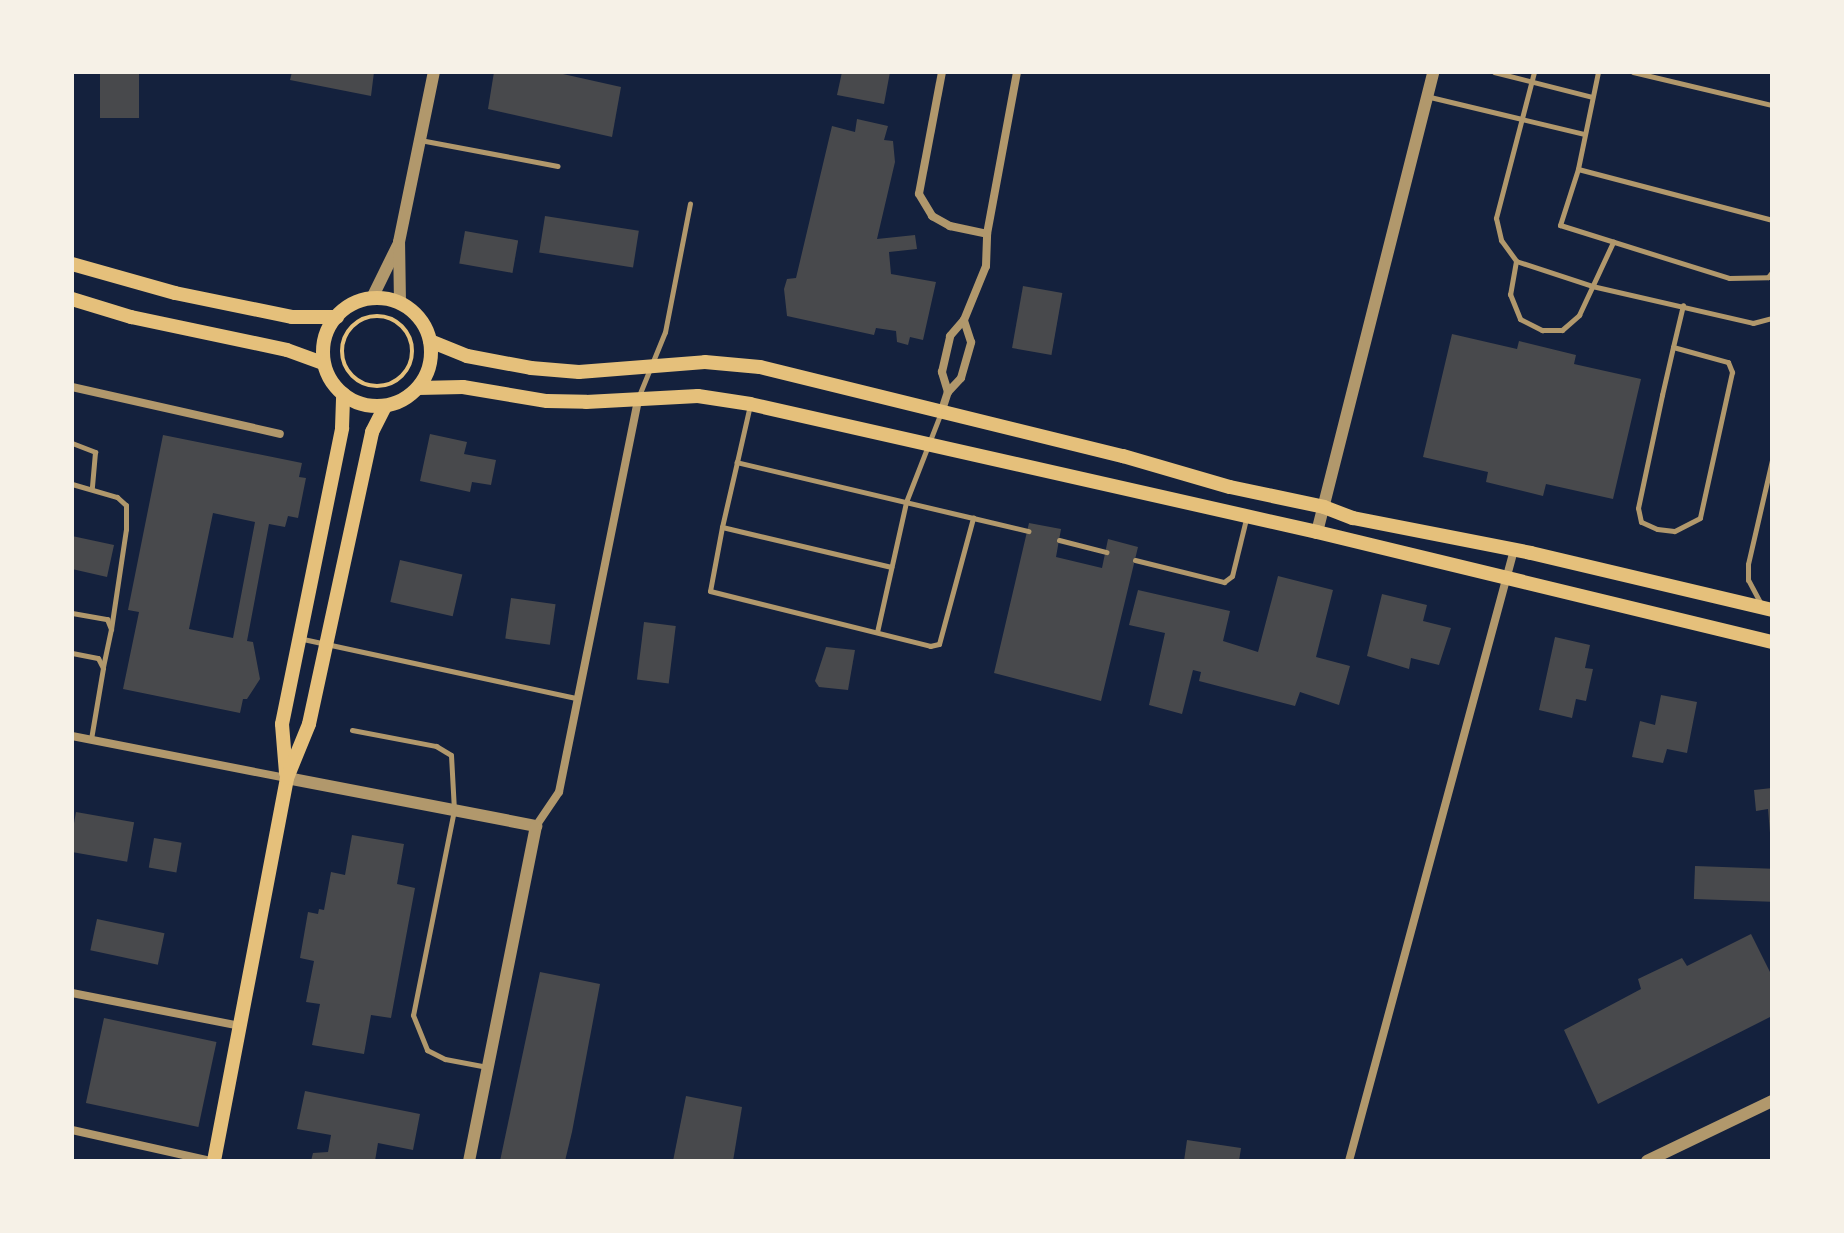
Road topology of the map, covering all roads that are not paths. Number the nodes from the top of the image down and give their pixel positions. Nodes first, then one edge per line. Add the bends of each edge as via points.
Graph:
1 (434, 72) edge
2 (942, 72) edge
3 (1017, 72) edge
4 (1433, 72) edge
5 (1494, 72) edge
6 (1534, 72) edge
7 (1598, 72) edge
8 (1633, 72) edge
9 (1531, 81) junction
10 (1426, 96) junction
11 (1592, 97) junction
12 (1772, 105) edge
13 (1523, 118) junction
14 (1584, 134) junction
15 (419, 140) junction
16 (558, 166) dead end
17 (1578, 169) junction
18 (690, 203) dead end
19 (1772, 220) edge
20 (987, 234) junction
21 (399, 242) junction
22 (1613, 242) junction
23 (1516, 261) junction
24 (72, 264) edge
25 (1772, 272) edge
26 (1592, 286) junction
27 (372, 298) junction
28 (72, 299) edge
29 (400, 303) junction
30 (1683, 305) junction
31 (337, 317) junction
32 (1772, 318) edge
33 (964, 320) junction
34 (430, 341) junction
35 (1673, 347) junction
36 (323, 363) junction
37 (651, 367) junction
38 (72, 387) edge
39 (418, 388) junction
40 (948, 392) junction
41 (343, 394) junction
42 (638, 399) junction
43 (750, 404) junction
44 (385, 406) junction
45 (942, 410) junction
46 (280, 434) dead end
47 (72, 443) edge
48 (926, 445) junction
49 (1772, 460) edge
50 (737, 462) junction
51 (72, 484) edge
52 (92, 489) junction
53 (906, 502) junction
54 (1324, 507) junction
55 (973, 518) junction
56 (1246, 518) junction
57 (722, 527) junction
58 (1028, 531) dead end
59 (1317, 532) junction
60 (1059, 540) dead end
61 (1514, 550) junction
62 (1106, 552) dead end
63 (1135, 560) dead end
64 (891, 567) junction
65 (1503, 578) junction
66 (1768, 609) edge
67 (72, 613) edge
68 (111, 629) junction
69 (877, 632) junction
70 (298, 637) junction
71 (1772, 642) edge
72 (325, 646) junction
73 (72, 653) edge
74 (103, 668) junction
75 (576, 698) junction
76 (352, 730) dead end
77 (72, 736) edge
78 (91, 739) junction
79 (287, 778) junction
80 (454, 810) junction
81 (536, 826) junction
82 (72, 993) edge
83 (240, 1026) junction
84 (488, 1067) junction
85 (1772, 1101) edge
86 (72, 1130) edge
87 (212, 1161) edge
88 (469, 1161) edge
89 (1349, 1161) edge
90 (1647, 1161) edge

1 - 15 street
2 - 20 street via 919,194 932,216
3 - 20 street
4 - 10 street
5 - 9 lane
6 - 9 lane
7 - 11 lane
8 - 12 lane
9 - 11 lane
9 - 13 lane
10 - 13 lane
10 - 54 street
11 - 14 lane
13 - 14 lane
13 - 23 lane via 1496,218 1501,240
14 - 17 lane
15 - 16 lane
15 - 21 street
17 - 19 lane
17 - 22 lane via 1560,225
18 - 37 lane via 665,332
20 - 33 street via 986,266
21 - 27 street
21 - 29 street
22 - 25 lane via 1729,278 1768,277
22 - 26 lane
23 - 26 lane
23 - 26 lane via 1510,294 1520,319 1542,330 1562,330 1579,315
24 - 31 main road via 292,317
26 - 30 lane
27 - 29 main road
27 - 31 main road via 356,302
28 - 36 main road
29 - 34 main road via 421,321
30 - 32 lane via 1753,323
30 - 35 lane
31 - 36 main road via 326,334
33 - 40 street via 947,348 942,372
33 - 40 street via 971,342 961,378
34 - 37 main road via 467,356 531,368 579,372
34 - 39 main road via 431,360
35 - 35 lane via 1638,508 1641,522 1674,531 1700,518 1732,372 1728,362
36 - 41 main road
37 - 42 lane
37 - 45 main road via 705,362 760,367
38 - 46 street
39 - 42 main road via 463,387 547,401
39 - 44 main road
40 - 45 street
41 - 44 main road via 365,405
41 - 70 main road via 342,428
42 - 43 main road via 698,396
42 - 75 street
43 - 48 main road
43 - 50 lane
44 - 72 main road via 372,432
45 - 48 lane
45 - 54 main road
47 - 52 lane via 95,452
48 - 53 lane
48 - 56 main road
49 - 66 lane via 1748,564 1753,592
50 - 53 lane
50 - 57 lane
51 - 52 lane
52 - 68 lane via 126,505
53 - 55 lane
53 - 64 lane
54 - 59 street
54 - 61 main road via 1353,518
55 - 58 lane
55 - 69 lane via 939,644
56 - 59 main road
56 - 63 lane via 1232,576 1224,582
57 - 64 lane
57 - 69 lane via 710,591
59 - 65 main road
60 - 62 lane
61 - 65 street
61 - 66 main road
64 - 69 lane
65 - 71 main road
65 - 89 street
67 - 68 lane via 107,619
68 - 74 lane
70 - 72 lane
70 - 79 main road via 282,724
72 - 75 lane
72 - 79 main road via 309,724
73 - 74 lane via 98,658
74 - 78 lane
75 - 81 street via 559,792
76 - 80 lane via 446,750 452,762
77 - 78 street
78 - 79 street
79 - 80 street
79 - 83 main road
80 - 81 street
80 - 84 lane via 413,1015 427,1050
81 - 84 street
82 - 83 street
83 - 87 main road
84 - 88 street
85 - 90 street
86 - 87 street

